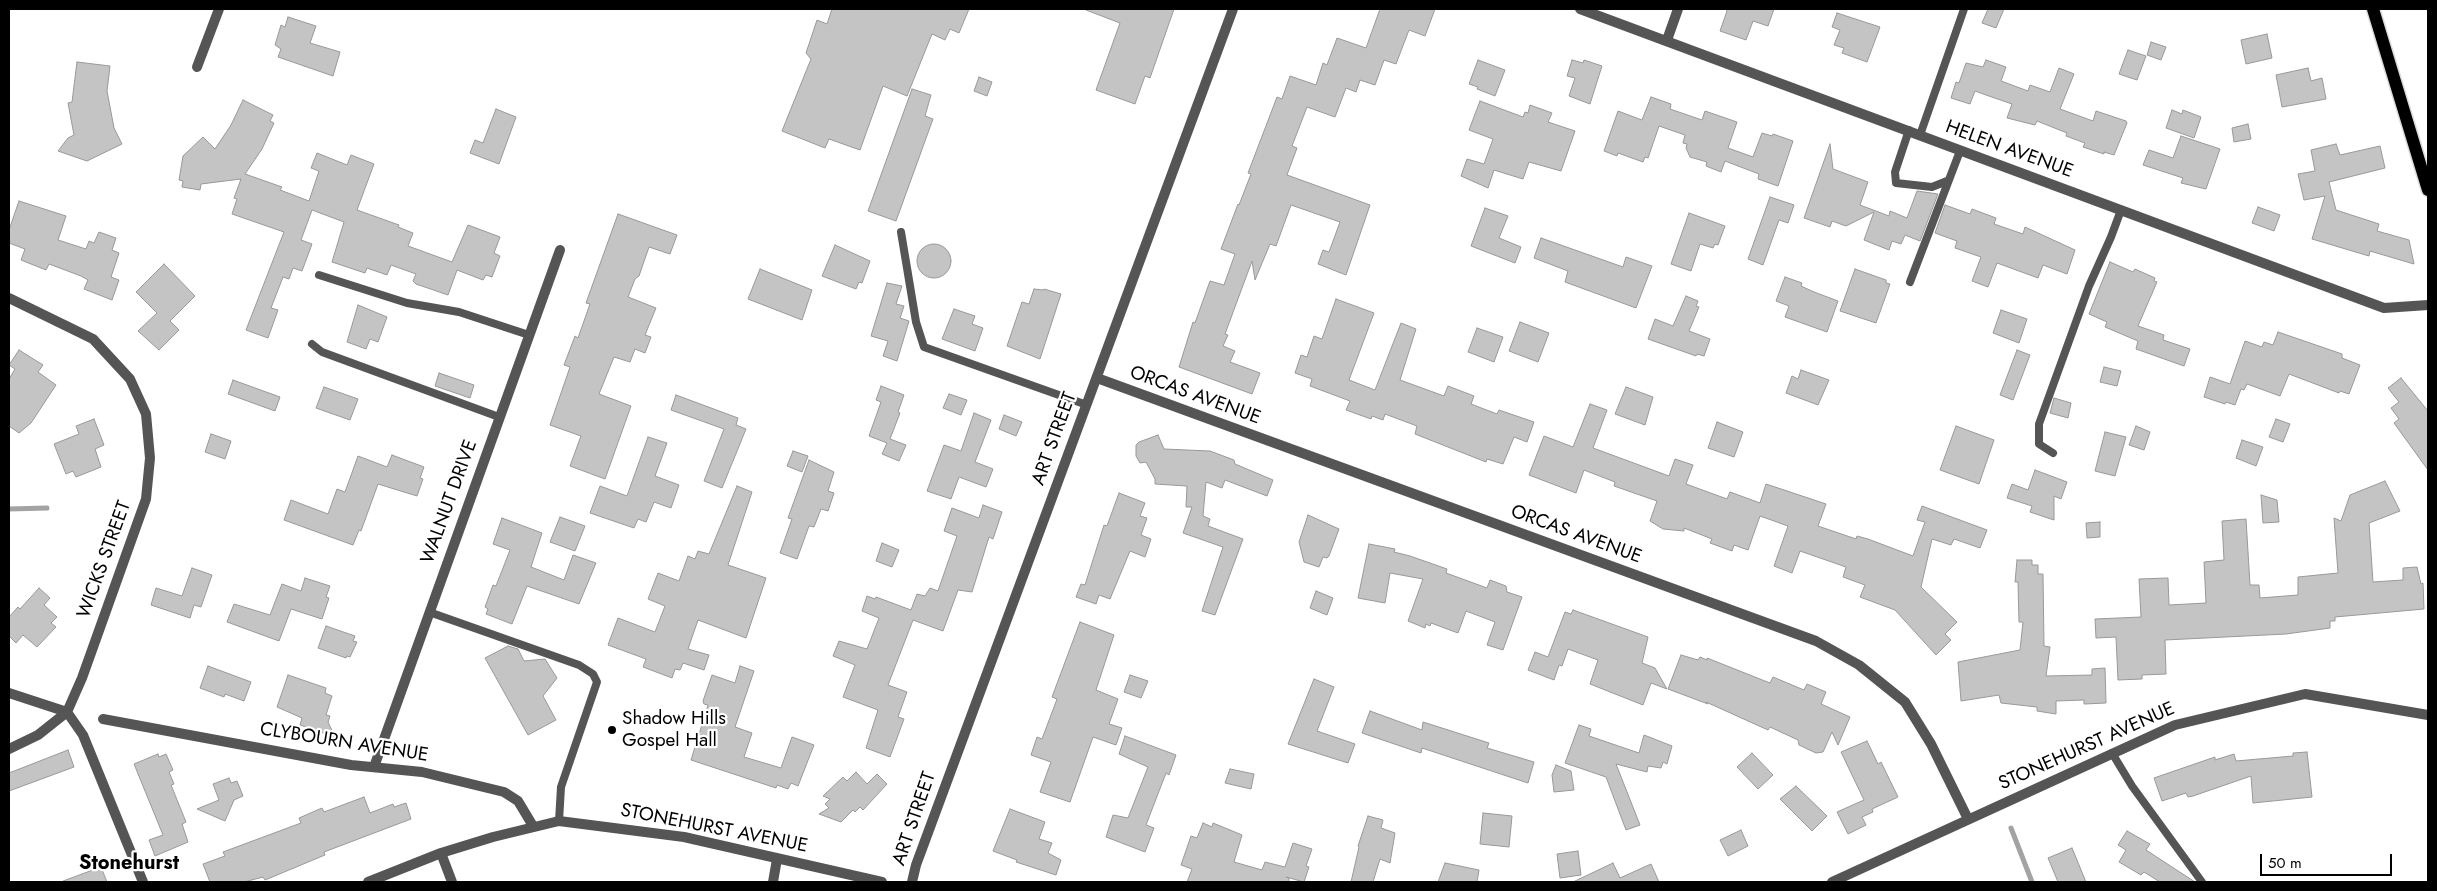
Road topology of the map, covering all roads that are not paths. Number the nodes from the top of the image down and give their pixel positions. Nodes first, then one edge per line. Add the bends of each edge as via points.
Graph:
1 (219, 9) edge
2 (1233, 9) edge
3 (1580, 9) edge
4 (1678, 9) edge
5 (1964, 9) edge
6 (2373, 9) edge
7 (1667, 40) junction
8 (197, 67) dead end
9 (1909, 130) junction
10 (1920, 135) junction
11 (1960, 151) junction
12 (1947, 181) junction
13 (2428, 190) edge
14 (2121, 210) junction
15 (902, 232) dead end
16 (560, 250) dead end
17 (319, 275) dead end
18 (1910, 282) dead end
19 (9, 298) edge
20 (2428, 305) edge
21 (529, 335) junction
22 (312, 344) dead end
23 (1097, 378) junction
24 (1087, 405) junction
25 (499, 417) junction
26 (2053, 453) dead end
27 (429, 612) junction
28 (9, 693) edge
29 (67, 712) junction
30 (2428, 715) edge
31 (103, 719) dead end
32 (9, 749) edge
33 (2112, 753) junction
34 (374, 767) junction
35 (1968, 819) junction
36 (559, 820) junction
37 (533, 826) junction
38 (440, 853) junction
39 (777, 859) junction
40 (143, 882) edge
41 (368, 882) edge
42 (452, 882) edge
43 (773, 882) edge
44 (882, 882) edge
45 (912, 882) edge
46 (1832, 882) edge
47 (2202, 882) edge

1 - 8 street
2 - 23 street, ART STREET
3 - 7 street, HELEN AVENUE
4 - 7 street
5 - 10 lane
6 - 13 main road
7 - 9 street, HELEN AVENUE
9 - 10 street, HELEN AVENUE
9 - 12 lane via 1895,172 1896,182 1932,187
10 - 11 street, HELEN AVENUE
11 - 12 lane
11 - 14 street, HELEN AVENUE
12 - 18 lane
14 - 20 street, HELEN AVENUE via 2384,308
14 - 26 lane via 2089,286 2039,424 2038,444
15 - 24 lane via 916,322 924,348
16 - 21 street, WALNUT DRIVE
17 - 21 lane via 407,303 459,312
19 - 29 street, WICKS STREET via 93,339 130,379 146,414 150,458 146,499
21 - 25 street, WALNUT DRIVE
22 - 25 lane via 322,352
23 - 24 street, ART STREET
23 - 35 street, ORCAS AVENUE via 1816,642 1859,665 1905,702 1931,744
24 - 45 street, ART STREET
25 - 27 street, WALNUT DRIVE
27 - 34 street, WALNUT DRIVE
27 - 36 lane via 579,665 597,682 562,787
28 - 29 street
29 - 32 street via 38,735
29 - 40 street via 83,736
30 - 33 street, STONEHURST AVENUE via 2305,694 2175,725
31 - 34 street, CLYBOURN AVENUE
33 - 35 street, STONEHURST AVENUE
33 - 47 lane
34 - 37 street, CLYBOURN AVENUE via 422,772 504,792 518,801
35 - 46 street, STONEHURST AVENUE
36 - 37 street, STONEHURST AVENUE
36 - 39 street, STONEHURST AVENUE via 684,837
37 - 38 street, STONEHURST AVENUE
38 - 41 street, STONEHURST AVENUE
38 - 42 street
39 - 43 street
39 - 44 street, STONEHURST AVENUE

